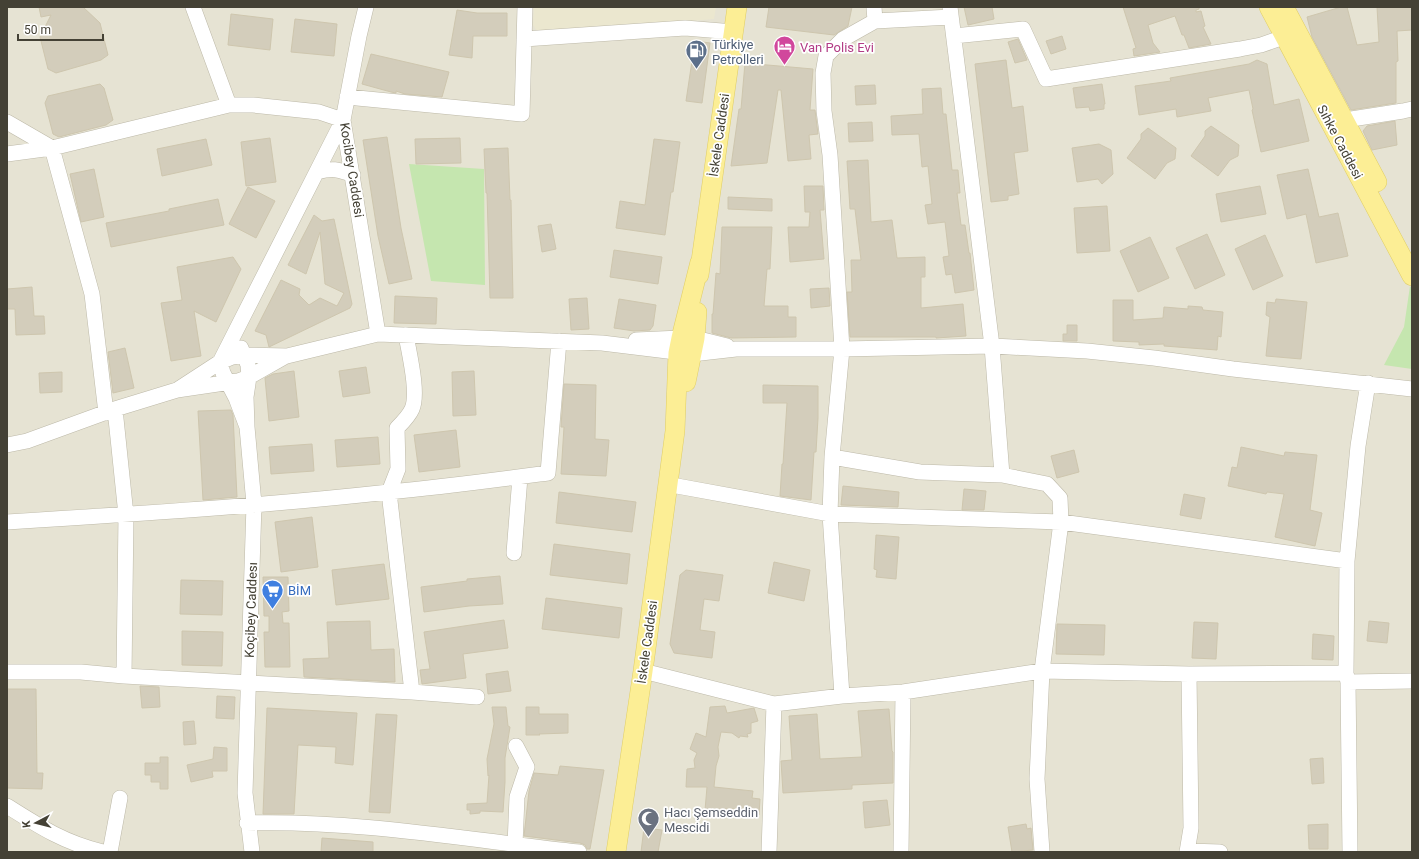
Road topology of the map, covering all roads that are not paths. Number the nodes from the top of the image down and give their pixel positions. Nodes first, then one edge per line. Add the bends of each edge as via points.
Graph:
1 (193, 7) edge
2 (366, 7) edge
3 (525, 7) edge
4 (737, 7) edge
5 (1269, 7) edge
6 (1284, 7) edge
7 (950, 12) edge
8 (875, 14) edge
9 (734, 32) junction
10 (954, 36) junction
11 (1284, 36) junction
12 (524, 39) junction
13 (346, 97) junction
14 (229, 105) junction
15 (1412, 109) edge
16 (343, 120) junction
17 (1345, 120) junction
18 (7, 122) edge
19 (52, 148) junction
20 (7, 154) edge
21 (317, 172) junction
22 (353, 175) junction
23 (1412, 251) edge
24 (1412, 276) edge
25 (239, 324) junction
26 (378, 334) junction
27 (406, 335) junction
28 (559, 341) junction
29 (687, 346) junction
30 (992, 346) junction
31 (842, 349) junction
32 (245, 355) junction
33 (287, 356) junction
34 (220, 362) junction
35 (249, 376) junction
36 (227, 382) junction
37 (1368, 384) junction
38 (1412, 389) edge
39 (176, 390) junction
40 (110, 411) junction
41 (247, 427) junction
42 (7, 445) edge
43 (832, 457) junction
44 (1002, 475) junction
45 (520, 477) junction
46 (677, 486) dead end
47 (389, 492) junction
48 (254, 504) junction
49 (830, 514) junction
50 (126, 515) junction
51 (7, 522) edge
52 (1061, 522) junction
53 (514, 553) dead end
54 (1347, 562) junction
55 (643, 671) junction
56 (1042, 671) junction
57 (7, 672) edge
58 (1189, 674) junction
59 (124, 676) junction
60 (1347, 678) junction
61 (1412, 681) edge
62 (248, 683) junction
63 (412, 692) junction
64 (903, 692) junction
65 (842, 696) junction
66 (477, 697) dead end
67 (774, 704) junction
68 (516, 746) dead end
69 (120, 798) dead end
70 (7, 806) edge
71 (248, 823) junction
72 (466, 845) edge
73 (515, 845) junction
74 (1187, 851) edge
75 (103, 852) edge
76 (110, 852) edge
77 (252, 852) edge
78 (579, 852) edge
79 (616, 852) edge
80 (769, 852) edge
81 (900, 852) edge
82 (1042, 852) edge
83 (1220, 852) edge
84 (1350, 852) edge

1 - 14 street
2 - 13 street, Kocibey Caddesi
3 - 12 street
4 - 9 main road, İskele Caddesi
5 - 11 main road, Sıhke Caddesi
6 - 17 main road
7 - 8 street
7 - 10 street
8 - 31 street via 826,56 822,73 830,155
9 - 12 street via 685,28
9 - 29 main road, İskele Caddesi
10 - 11 street via 1023,29 1046,79 1240,49
10 - 30 street
11 - 24 main road, Sıhke Caddesi
12 - 13 street via 522,114
13 - 16 street, Kocibey Caddesi
14 - 16 street via 319,112
14 - 19 street
15 - 17 street
16 - 21 street
16 - 22 street, Kocibey Caddesi
17 - 23 main road
18 - 19 street
19 - 20 street
19 - 40 street via 92,294
21 - 22 street via 329,169
21 - 25 street
22 - 26 street, Kocibey Caddesi
25 - 32 street, Koçibey Caddesı via 240,345
25 - 34 street
26 - 27 street
26 - 33 street
27 - 28 street
27 - 47 street via 415,393 413,408 397,428 398,469
28 - 29 street
28 - 45 street via 548,473
29 - 31 street via 736,349
29 - 55 main road, İskele Caddesi
30 - 31 street
30 - 37 street via 1087,351
30 - 44 street
31 - 43 street
32 - 33 street
32 - 34 street
32 - 35 street, Koçibey Caddesı
33 - 35 street
34 - 36 street, Koçibey Caddesı
34 - 39 street
35 - 36 street
35 - 41 street, Koçibey Caddesı via 246,397
36 - 39 street
36 - 41 street, Koçibey Caddesı
37 - 38 street
37 - 54 street via 1358,446
39 - 40 street
40 - 42 street via 27,441
40 - 50 street
41 - 48 street, Koçibey Caddesı
43 - 44 street via 920,472
43 - 49 street
44 - 52 street via 1047,484 1060,498
45 - 47 street
45 - 53 street
46 - 49 street
47 - 48 street
47 - 63 street
48 - 50 street
48 - 62 street, Koçibey Caddesı
49 - 52 street
49 - 65 street
50 - 51 street
50 - 59 street
52 - 54 street
52 - 56 street
54 - 60 street
55 - 67 street
55 - 79 main road, İskele Caddesi
56 - 58 street
56 - 64 street
56 - 82 street via 1037,779
57 - 59 street via 81,672
58 - 60 street
58 - 74 street via 1191,828
59 - 62 street
60 - 61 street
60 - 84 street
62 - 63 street
62 - 71 street, Koçibey Caddesı via 245,793
63 - 66 street
64 - 65 street
64 - 81 street
65 - 67 street
67 - 80 street
68 - 73 street via 527,767 517,797
69 - 76 street
70 - 75 street via 61,838
71 - 72 street via 353,825
71 - 77 street, Koçibey Caddesı
72 - 73 street
73 - 78 street
74 - 83 street

